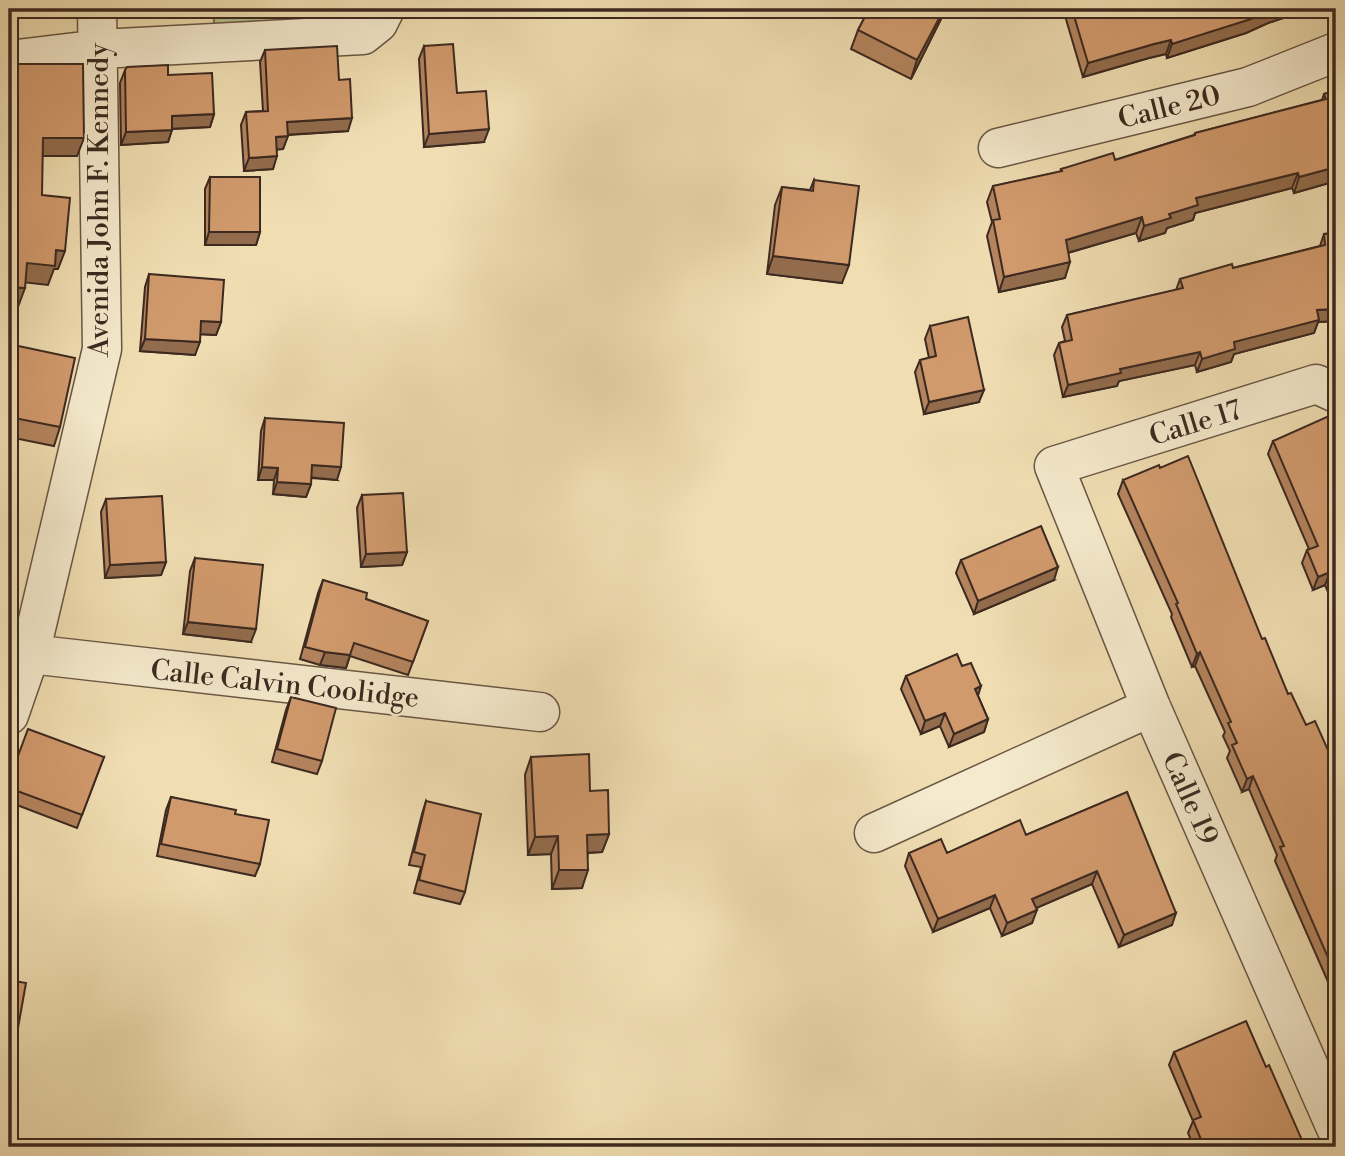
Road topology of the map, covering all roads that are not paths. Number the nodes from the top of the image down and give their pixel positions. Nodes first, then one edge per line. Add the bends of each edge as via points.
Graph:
1 (97, 9) edge
2 (385, 9) edge
3 (100, 50) junction
4 (1336, 52) edge
5 (9, 60) edge
6 (998, 148) dead end
7 (1336, 393) edge
8 (1054, 466) joint
9 (30, 654) junction
10 (1151, 707) junction
11 (540, 712) dead end
12 (9, 715) edge
13 (874, 833) dead end
14 (1336, 1128) edge

1 - 3 street, Avenida John F. Kennedy
2 - 3 street via 378,23 363,34
3 - 5 street
3 - 9 street, Avenida John F. Kennedy via 102,349
4 - 6 street, Calle 20 via 1248,87
7 - 8 street, Calle 17 via 1316,384
8 - 10 street, Calle 19
9 - 11 street, Calle Calvin Coolidge
9 - 12 street, Avenida John F. Kennedy
10 - 13 street
10 - 14 street, Calle 19

